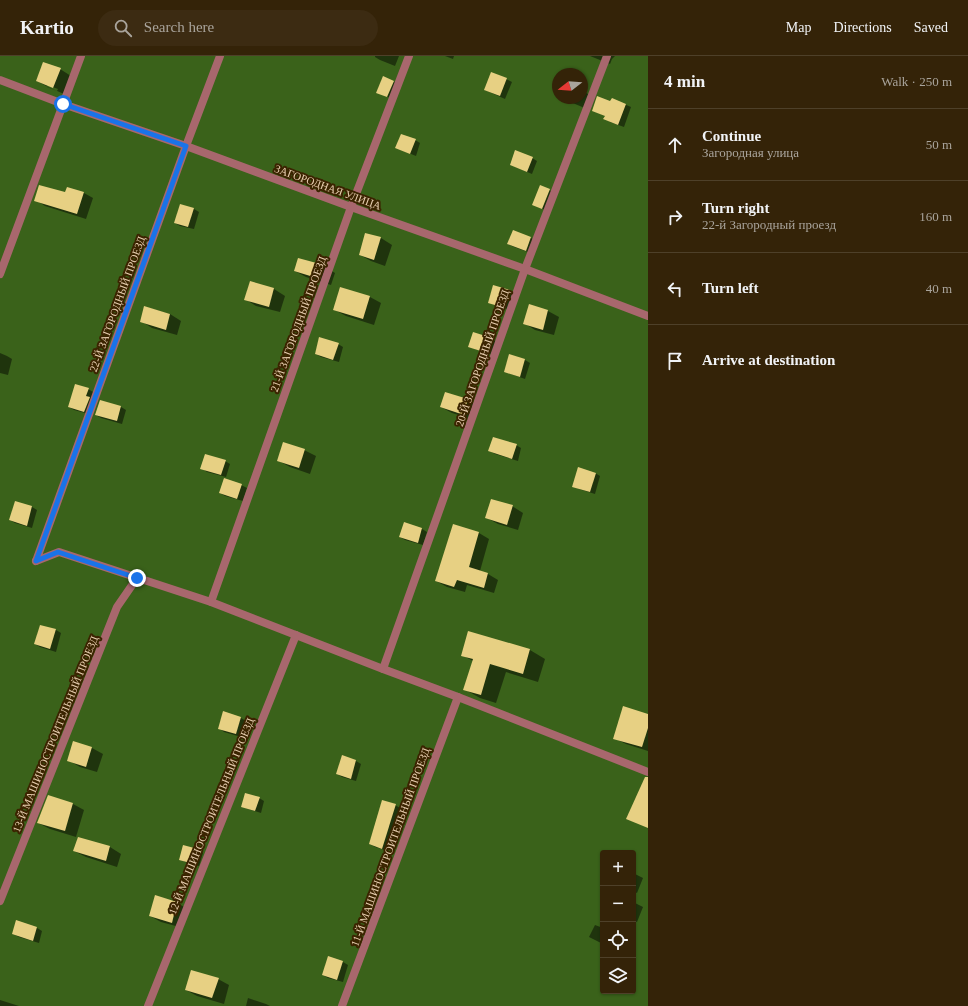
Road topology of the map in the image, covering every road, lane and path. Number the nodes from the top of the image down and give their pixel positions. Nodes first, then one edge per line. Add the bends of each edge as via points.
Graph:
1 (81, 56) edge
2 (220, 56) edge
3 (409, 56) edge
4 (607, 56) edge
5 (0, 80) edge
6 (63, 104) junction
7 (186, 146) junction
8 (351, 207) junction
9 (525, 269) junction
10 (0, 274) edge
11 (648, 316) edge
12 (137, 578) junction
13 (211, 602) junction
14 (296, 635) junction
15 (383, 669) junction
16 (458, 697) junction
17 (648, 772) edge
18 (0, 901) edge
19 (148, 1006) edge
20 (342, 1006) edge

1 - 6 street
2 - 7 street, 22-Й ЗАГОРОДНЫЙ ПРОЕЗД
3 - 8 street, 21-Й ЗАГОРОДНЫЙ ПРОЕЗД
4 - 9 street, 20-Й ЗАГОРОДНЫЙ ПРОЕЗД
5 - 6 street, ЗАГОРОДНАЯ УЛИЦА
6 - 7 street, ЗАГОРОДНАЯ УЛИЦА
6 - 10 street
7 - 8 street, ЗАГОРОДНАЯ УЛИЦА
7 - 12 street, 22-Й ЗАГОРОДНЫЙ ПРОЕЗД via 36,561 58,552
8 - 9 street, ЗАГОРОДНАЯ УЛИЦА
8 - 13 street, 21-Й ЗАГОРОДНЫЙ ПРОЕЗД
9 - 11 street, ЗАГОРОДНАЯ УЛИЦА
9 - 15 street, 20-Й ЗАГОРОДНЫЙ ПРОЕЗД
12 - 13 street
12 - 18 street, 13-Й МАШИНОСТРОИТЕЛЬНЫЙ ПРОЕЗД via 117,607
13 - 14 street
14 - 15 street
14 - 19 street, 12-Й МАШИНОСТРОИТЕЛЬНЫЙ ПРОЕЗД
15 - 16 street
16 - 17 street
16 - 20 street, 11-Й МАШИНОСТРОИТЕЛЬНЫЙ ПРОЕЗД

